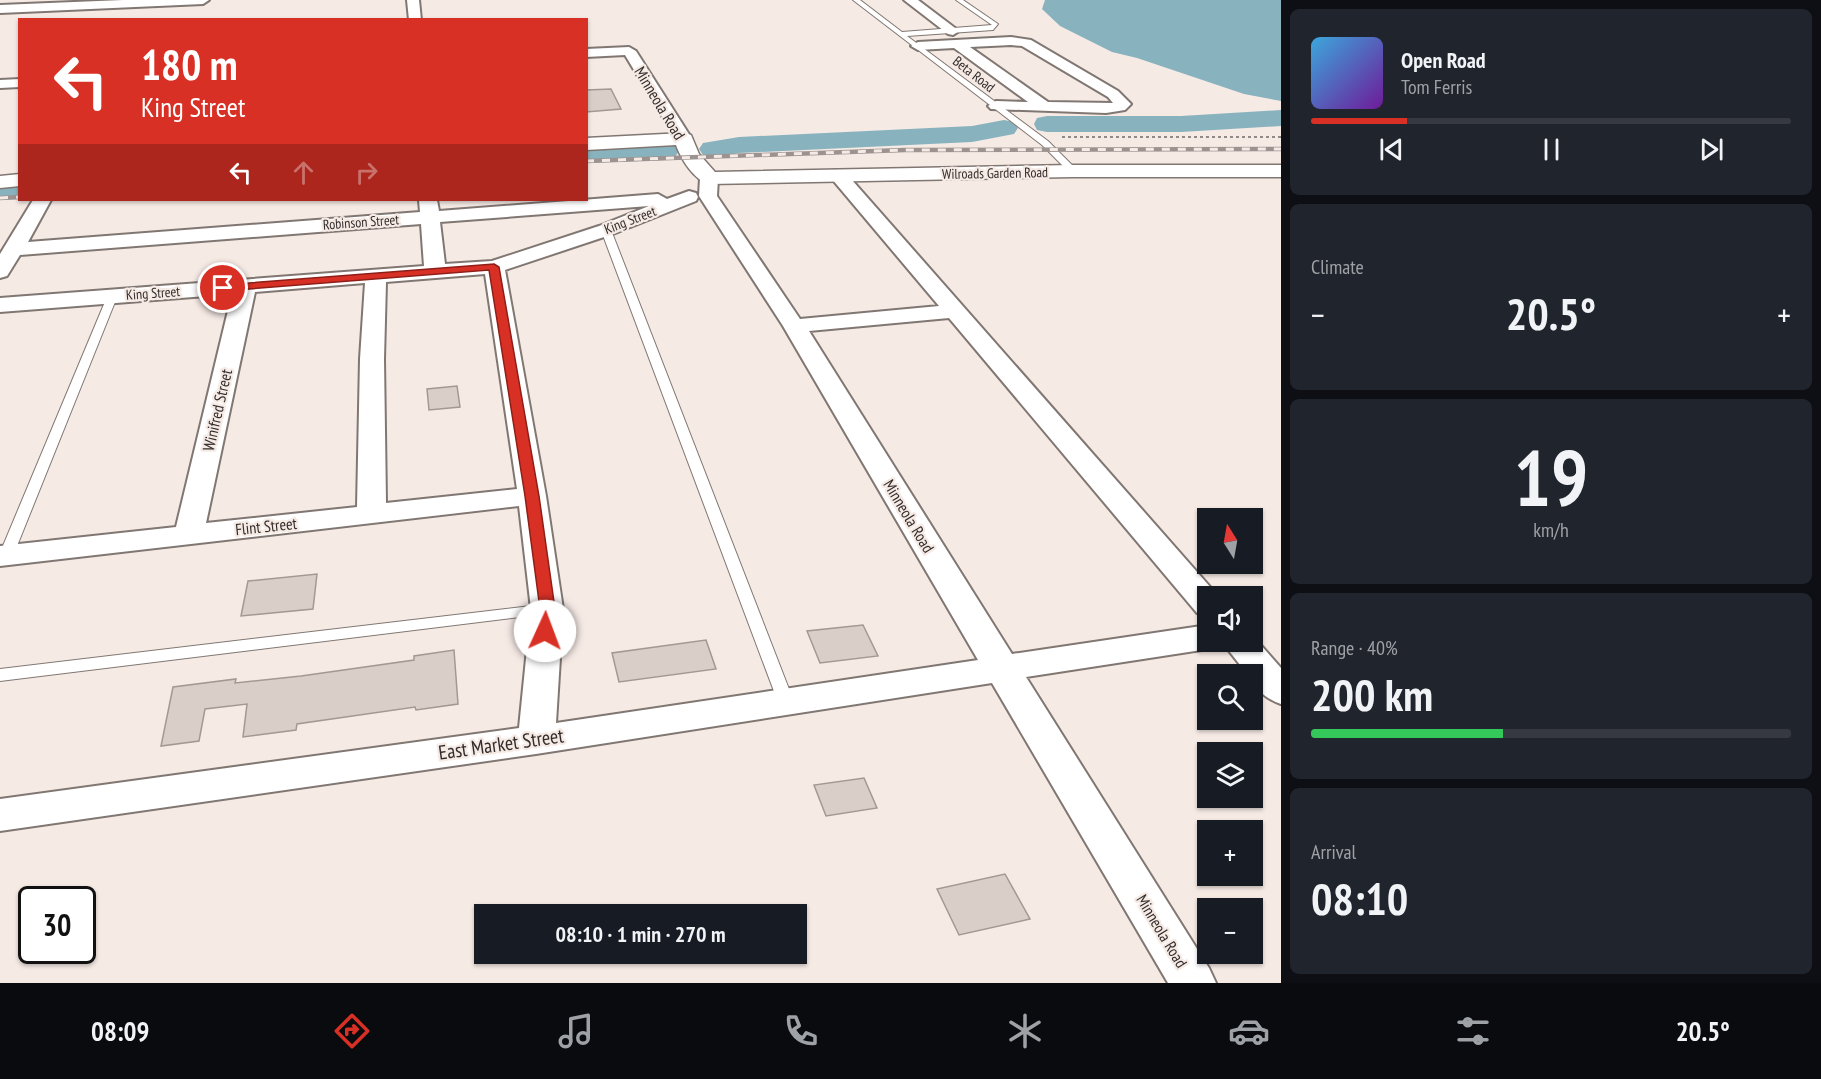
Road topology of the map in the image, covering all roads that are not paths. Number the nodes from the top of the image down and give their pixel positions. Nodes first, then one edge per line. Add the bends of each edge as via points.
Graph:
1 (203, 0) edge
2 (413, 0) edge
3 (856, 0) edge
4 (910, 0) edge
5 (959, 0) edge
6 (158, 2) junction
7 (73, 3) edge
8 (0, 9) edge
9 (149, 18) edge
10 (415, 18) edge
11 (902, 34) junction
12 (955, 37) junction
13 (989, 42) junction
14 (918, 46) junction
15 (588, 53) edge
16 (1013, 55) dead end
17 (18, 83) edge
18 (0, 84) edge
19 (1068, 90) dead end
20 (1042, 105) junction
21 (996, 106) junction
22 (1095, 108) junction
23 (684, 139) junction
24 (588, 144) edge
25 (1074, 171) junction
26 (1281, 171) edge
27 (838, 175) junction
28 (18, 180) edge
29 (0, 182) edge
30 (702, 190) junction
31 (588, 198) edge
32 (41, 201) edge
33 (535, 201) edge
34 (429, 208) edge
35 (606, 230) junction
36 (14, 249) junction
37 (494, 267) junction
38 (435, 271) junction
39 (0, 272) edge
40 (376, 276) junction
41 (245, 286) junction
42 (112, 297) junction
43 (0, 305) edge
44 (955, 311) junction
45 (794, 326) junction
46 (532, 496) junction
47 (372, 514) junction
48 (189, 535) junction
49 (3, 556) edge
50 (1197, 592) edge
51 (547, 609) junction
52 (1197, 639) edge
53 (1248, 652) edge
54 (1002, 669) junction
55 (0, 675) edge
56 (1281, 691) edge
57 (786, 702) junction
58 (536, 740) junction
59 (0, 815) edge
60 (1193, 983) edge

1 - 6 street
2 - 10 street
3 - 11 lane, Beta Road
4 - 12 street
5 - 12 lane via 996,25
6 - 7 street
6 - 9 street
7 - 8 street
11 - 12 lane
11 - 14 lane, Beta Road
12 - 13 street
12 - 14 street
12 - 20 street
13 - 16 street
13 - 22 street via 1026,43 1113,94 1123,104
14 - 21 lane, Beta Road
15 - 23 street, Minneola Road via 629,51
17 - 18 street
19 - 22 street
20 - 21 street
20 - 22 street
21 - 25 lane, Beta Road
23 - 24 street
23 - 30 street, Minneola Road
25 - 26 street, Wilroads Garden Road
25 - 27 street, Wilroads Garden Road
27 - 30 street, Wilroads Garden Road
27 - 44 street
28 - 29 street
30 - 31 street, Robinson Street
30 - 35 street, King Street
30 - 45 street, Minneola Road
32 - 36 street
33 - 34 street, Robinson Street
34 - 36 street, Robinson Street
34 - 38 street
35 - 37 street, King Street
35 - 57 lane
36 - 39 street
37 - 38 street, King Street
37 - 46 street
38 - 40 street, King Street
40 - 41 street, King Street
40 - 47 street
41 - 42 street, King Street
41 - 48 street, Winifred Street
42 - 43 street, King Street
42 - 49 lane
44 - 45 street
44 - 50 street
45 - 54 street, Minneola Road
46 - 47 street, Flint Street
46 - 51 street
47 - 48 street, Flint Street
48 - 49 street, Flint Street
51 - 55 lane
51 - 58 street
52 - 54 street, East Market Street
53 - 56 street
54 - 57 street, East Market Street
54 - 60 street, Minneola Road
57 - 58 street, East Market Street
58 - 59 street, East Market Street

